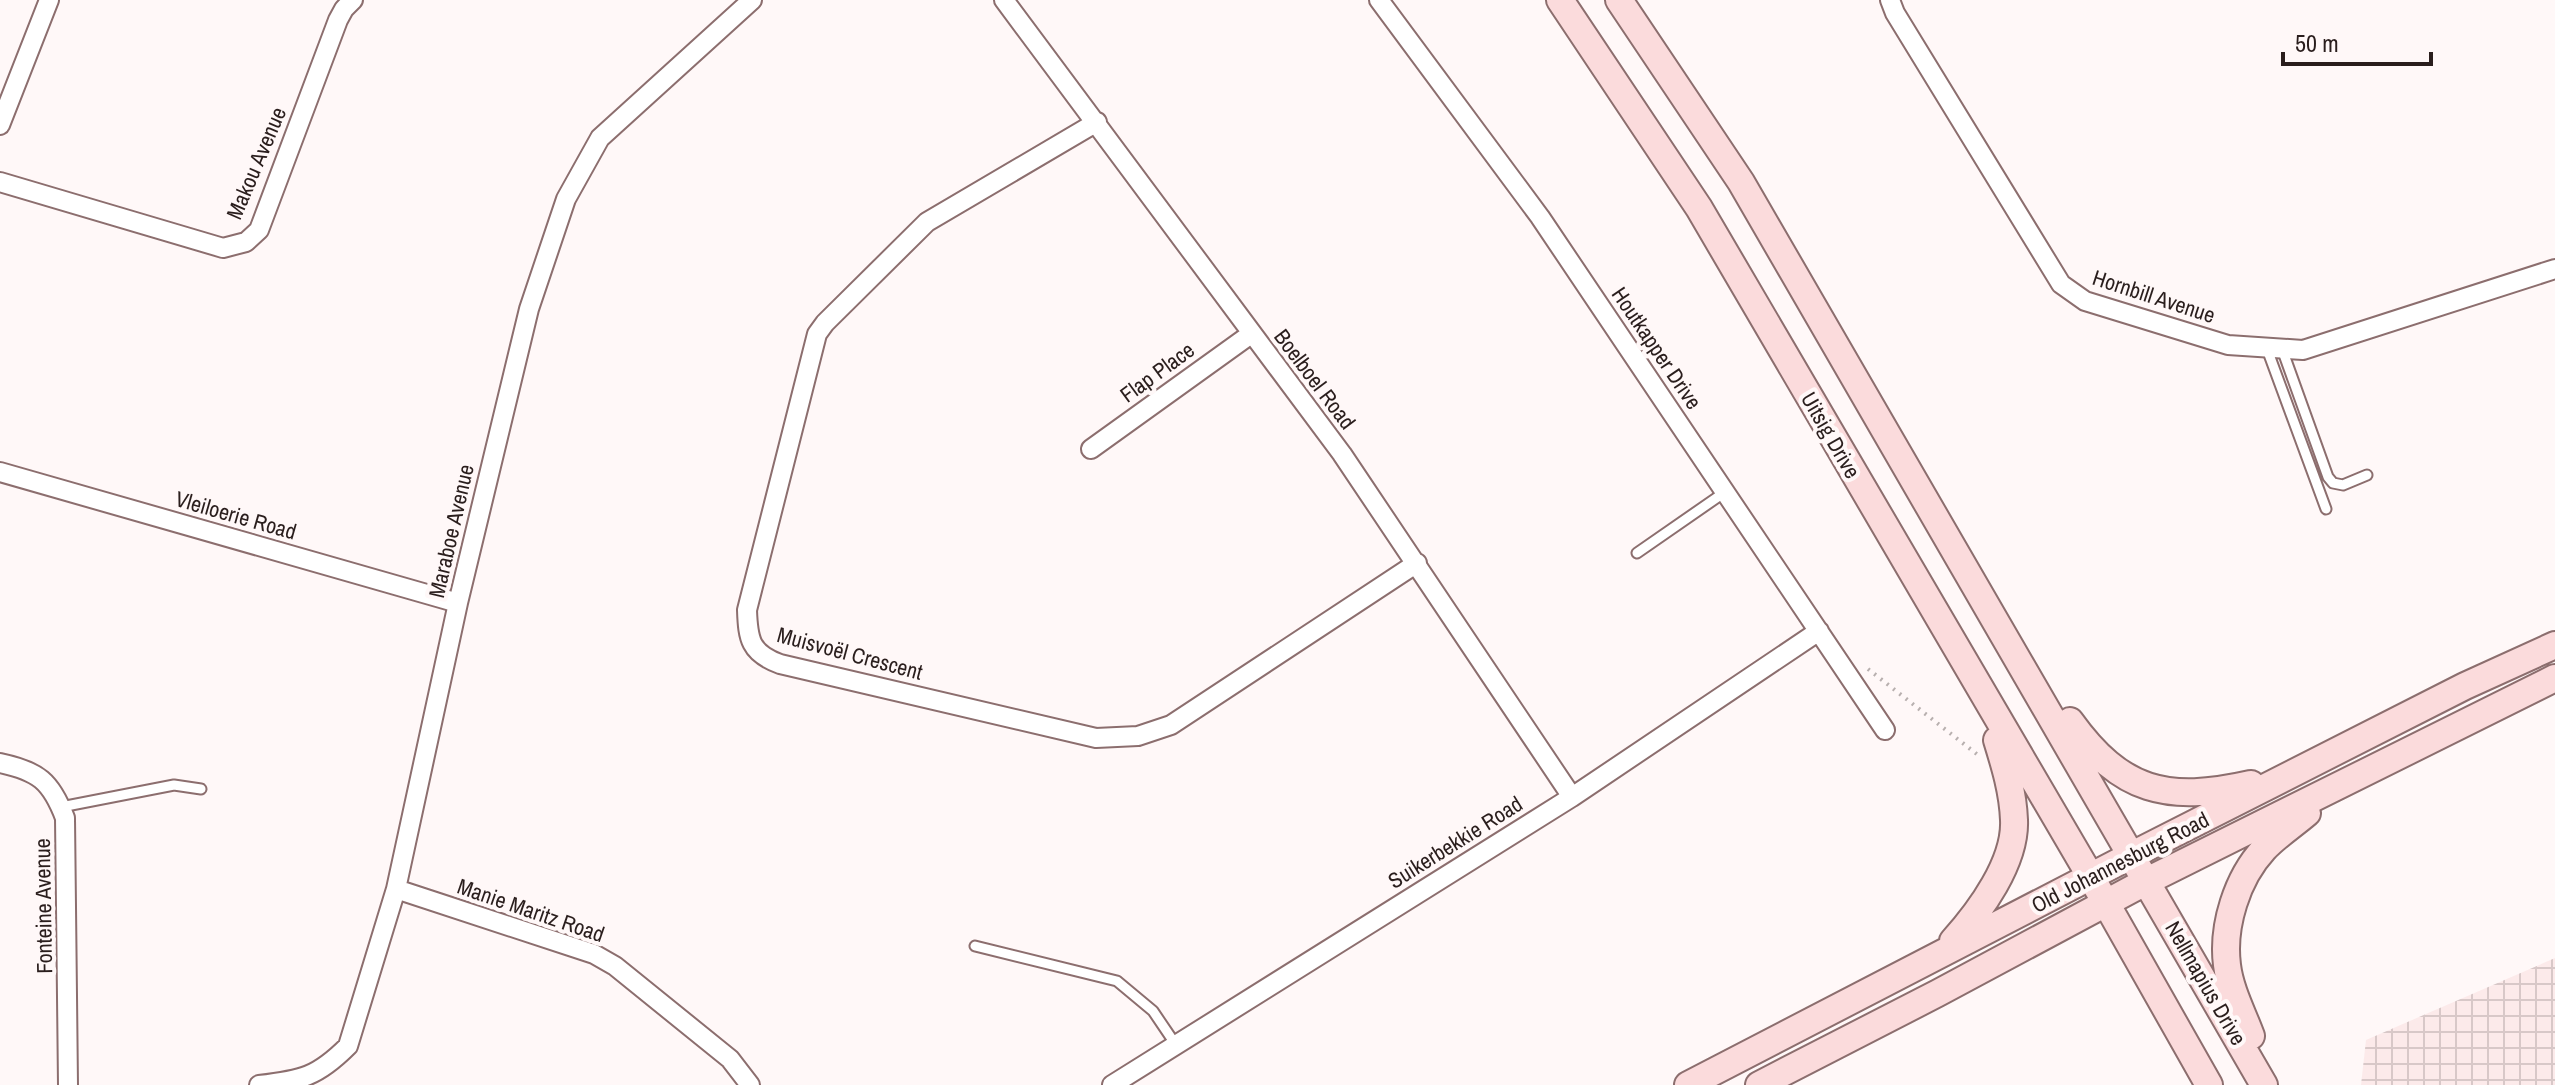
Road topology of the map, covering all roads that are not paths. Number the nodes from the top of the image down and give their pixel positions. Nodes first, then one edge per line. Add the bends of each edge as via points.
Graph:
1 (49, 0) edge
2 (353, 0) edge
3 (752, 0) edge
4 (1004, 0) edge
5 (1379, 0) edge
6 (1560, 0) edge
7 (1619, 0) edge
8 (1890, 0) edge
9 (1097, 122) junction
10 (0, 125) edge
11 (0, 182) edge
12 (2555, 269) edge
13 (1251, 334) junction
14 (2275, 349) junction
15 (1091, 449) dead end
16 (0, 472) edge
17 (2367, 475) dead end
18 (1725, 492) junction
19 (2326, 509) dead end
20 (1637, 553) dead end
21 (1417, 563) junction
22 (458, 603) junction
23 (1995, 618) junction
24 (1819, 631) junction
25 (2555, 645) edge
26 (2555, 678) edge
27 (1984, 700) junction
28 (1885, 730) dead end
29 (2318, 762) junction
30 (0, 763) edge
31 (2341, 786) junction
32 (201, 789) dead end
33 (1572, 797) junction
34 (61, 807) junction
35 (2132, 855) junction
36 (2090, 877) junction
37 (2147, 881) junction
38 (396, 889) junction
39 (2106, 903) junction
40 (975, 946) dead end
41 (1943, 953) junction
42 (1176, 1045) junction
43 (68, 1085) edge
44 (259, 1085) edge
45 (750, 1085) edge
46 (1112, 1085) edge
47 (1688, 1085) edge
48 (1759, 1085) edge
49 (2209, 1085) edge
50 (2264, 1085) edge
51 (2270, 1085) edge

1 - 10 street
2 - 11 street, Makou Avenue via 340,16 259,230 246,242 223,248
3 - 22 street, Maraboe Avenue via 600,138 566,199 529,309
4 - 9 street, Boelboel Road
5 - 18 street, Houtkapper Drive via 1540,217
6 - 27 main road, Uitsig Drive via 1699,208
7 - 23 main road via 1741,182
8 - 14 street, Hornbill Avenue via 2061,284 2085,301 2228,345
9 - 13 street, Boelboel Road
9 - 21 street, Muisvoël Crescent via 927,222 817,334 747,610 748,636 759,654 780,664 1096,738 1138,736 1171,725
12 - 14 street, Hornbill Avenue via 2303,350
13 - 15 street, Flap Place
13 - 21 street, Boelboel Road
14 - 17 lane via 2328,477 2343,485
14 - 19 lane
16 - 22 street, Vleiloerie Road
18 - 20 lane
18 - 24 street, Houtkapper Drive
21 - 33 street, Boelboel Road
22 - 38 street, Maraboe Avenue
23 - 29 main road via 2086,744 2137,784 2171,793 2213,793
23 - 35 main road
24 - 28 street, Houtkapper Drive
24 - 33 street, Suikerbekkie Road
25 - 29 main road, Old Johannesburg Road
26 - 31 main road, Old Johannesburg Road
27 - 36 main road, Uitsig Drive
27 - 41 main road via 2009,779 2015,823 2006,862 1986,901
29 - 35 main road, Old Johannesburg Road
30 - 34 street, Fonteine Avenue via 26,769 47,784
31 - 37 main road, Old Johannesburg Road
31 - 51 main road via 2265,847 2244,878 2231,915 2229,976
32 - 34 lane via 174,785
33 - 42 street, Suikerbekkie Road
34 - 43 street, Fonteine Avenue via 67,834
35 - 36 main road, Old Johannesburg Road
35 - 37 main road, Nellmapius Drive
36 - 39 main road, Uitsig Drive
36 - 41 main road, Old Johannesburg Road
37 - 39 main road, Old Johannesburg Road
37 - 50 main road, Nellmapius Drive
38 - 44 street, Maraboe Avenue via 348,1046 310,1076
38 - 45 street, Manie Maritz Road via 594,954 730,1059
39 - 48 main road, Old Johannesburg Road
39 - 49 main road
40 - 42 lane via 1117,981 1153,1011
41 - 47 main road, Old Johannesburg Road
42 - 46 street, Suikerbekkie Road

